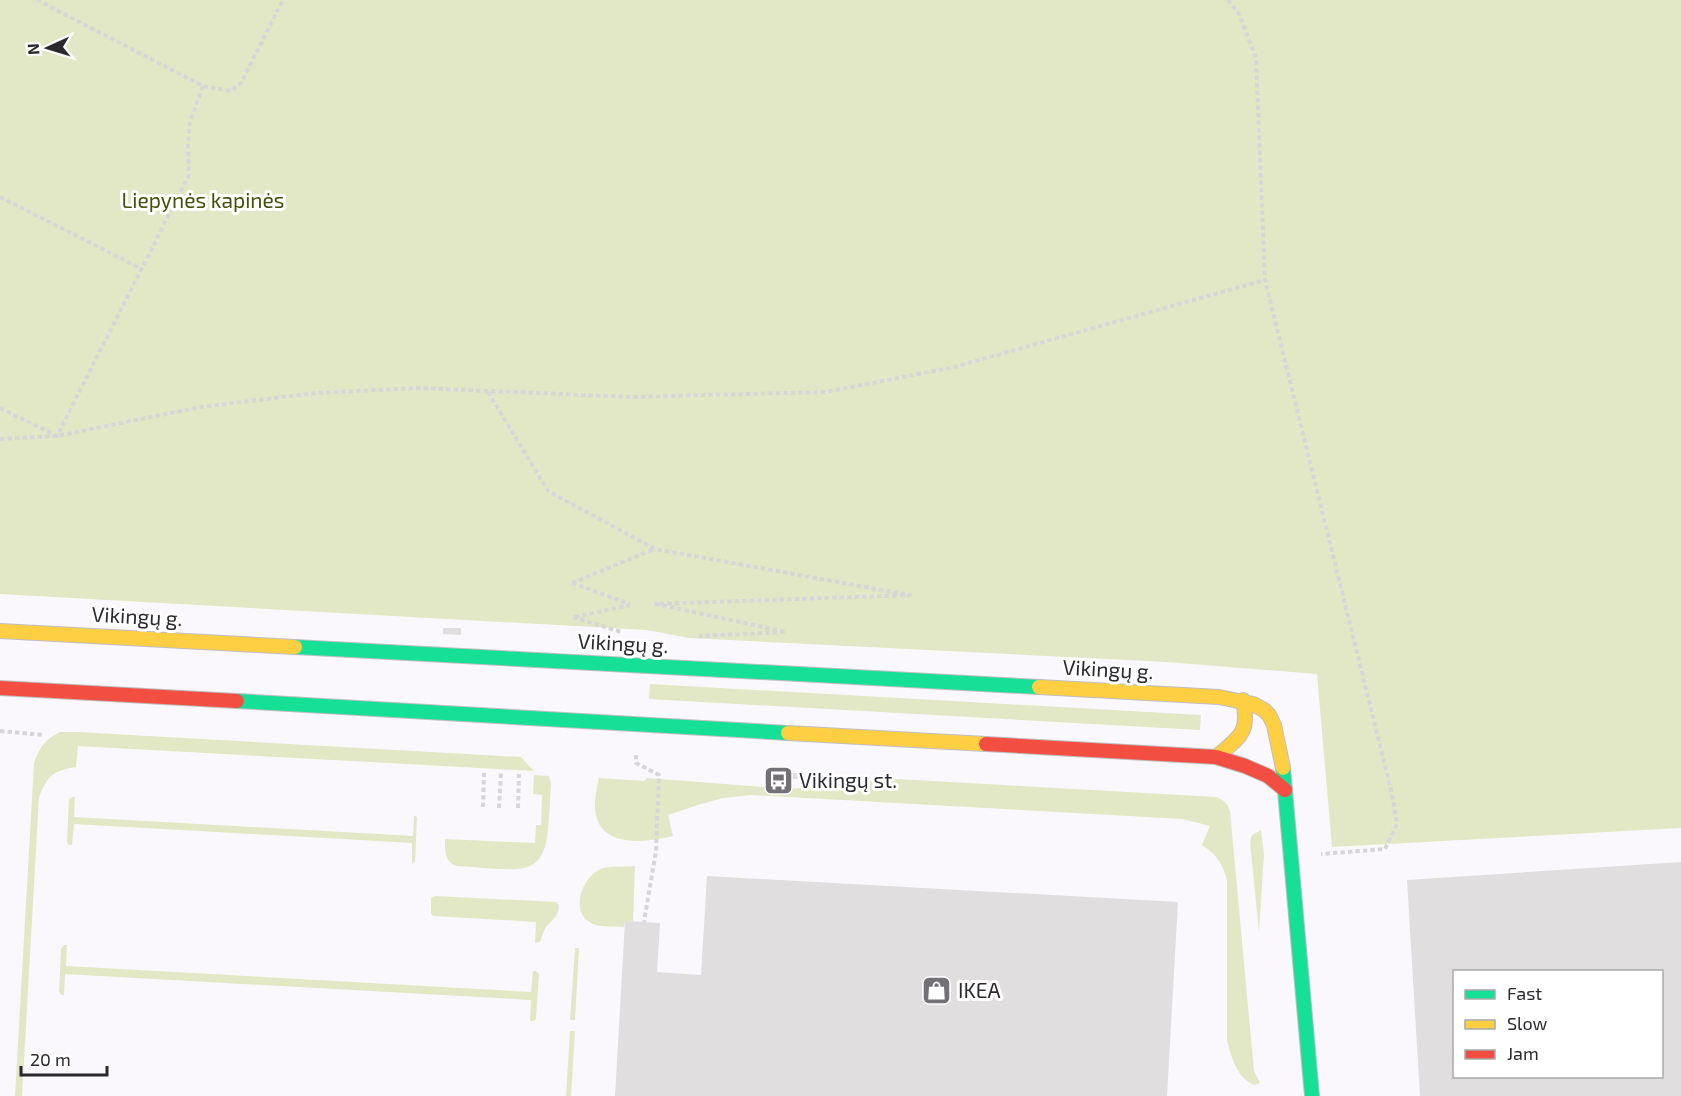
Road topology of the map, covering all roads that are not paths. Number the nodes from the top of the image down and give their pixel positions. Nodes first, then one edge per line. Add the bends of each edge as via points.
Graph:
1 (0, 631) edge
2 (0, 688) edge
3 (1243, 700) junction
4 (1216, 757) junction
5 (1285, 790) junction
6 (1312, 1096) edge

1 - 3 main road, Vikingų g.
2 - 4 main road
3 - 4 main road via 1245,732
3 - 5 main road, Vikingų g. via 1263,708 1278,734
4 - 5 main road via 1268,776
5 - 6 main road, Vikingų g.

